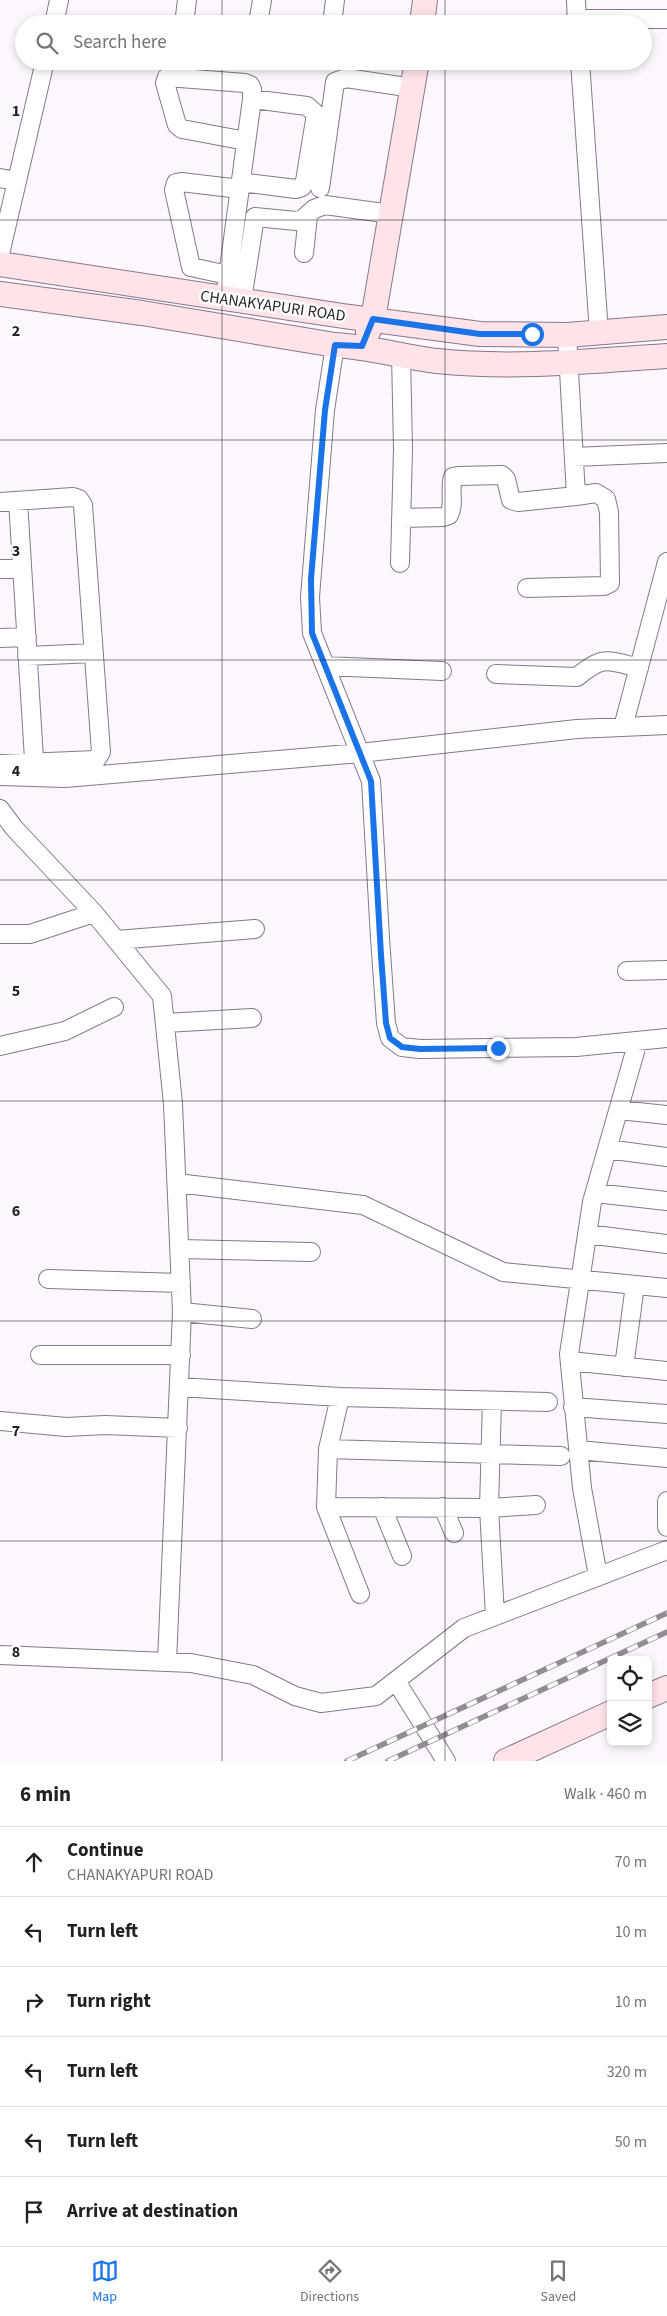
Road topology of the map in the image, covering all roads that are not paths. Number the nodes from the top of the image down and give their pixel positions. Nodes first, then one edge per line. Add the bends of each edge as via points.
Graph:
1 (59, 0) edge
2 (188, 0) edge
3 (262, 0) edge
4 (336, 0) edge
5 (425, 0) edge
6 (440, 0) edge
7 (576, 0) edge
8 (56, 15) edge
9 (186, 15) edge
10 (260, 15) edge
11 (334, 15) edge
12 (423, 15) edge
13 (577, 15) edge
14 (667, 19) edge
15 (652, 20) edge
16 (42, 70) edge
17 (416, 70) edge
18 (581, 70) edge
19 (413, 88) junction
20 (252, 99) junction
21 (246, 141) junction
22 (8, 179) edge
23 (240, 186) junction
24 (320, 188) dead end
25 (391, 214) junction
26 (308, 216) junction
27 (304, 253) dead end
28 (0, 254) edge
29 (0, 264) edge
30 (228, 274) junction
31 (0, 294) edge
32 (233, 299) junction
33 (373, 319) junction
34 (667, 327) edge
35 (599, 333) junction
36 (567, 335) junction
37 (335, 345) junction
38 (362, 346) junction
39 (401, 354) junction
40 (667, 356) edge
41 (569, 363) junction
42 (667, 453) edge
43 (574, 457) junction
44 (576, 496) junction
45 (18, 501) junction
46 (0, 502) edge
47 (401, 518) junction
48 (667, 562) edge
49 (400, 563) dead end
50 (0, 569) edge
51 (22, 569) junction
52 (527, 588) dead end
53 (27, 637) junction
54 (0, 638) edge
55 (94, 653) junction
56 (28, 656) junction
57 (325, 666) junction
58 (639, 668) junction
59 (442, 671) dead end
60 (496, 674) dead end
61 (667, 725) edge
62 (623, 727) junction
63 (360, 753) junction
64 (0, 764) edge
65 (34, 770) junction
66 (0, 776) edge
67 (0, 808) edge
68 (94, 913) junction
69 (255, 929) dead end
70 (0, 934) edge
71 (116, 940) junction
72 (667, 970) edge
73 (627, 971) dead end
74 (114, 1007) dead end
75 (252, 1018) dead end
76 (165, 1023) junction
77 (667, 1038) edge
78 (638, 1041) junction
79 (0, 1046) edge
80 (619, 1110) junction
81 (667, 1114) edge
82 (607, 1149) junction
83 (667, 1158) edge
84 (177, 1183) junction
85 (594, 1193) junction
86 (667, 1201) edge
87 (587, 1234) junction
88 (667, 1244) edge
89 (180, 1249) junction
90 (311, 1252) dead end
91 (48, 1279) dead end
92 (580, 1279) junction
93 (181, 1282) junction
94 (635, 1285) junction
95 (667, 1288) edge
96 (182, 1312) junction
97 (252, 1319) dead end
98 (40, 1355) dead end
99 (181, 1355) junction
100 (570, 1361) junction
101 (624, 1367) junction
102 (667, 1372) edge
103 (179, 1387) junction
104 (340, 1397) junction
105 (492, 1402) junction
106 (548, 1402) dead end
107 (573, 1407) junction
108 (667, 1414) edge
109 (0, 1421) edge
110 (178, 1428) junction
111 (328, 1449) junction
112 (578, 1450) junction
113 (491, 1454) junction
114 (561, 1456) dead end
115 (667, 1458) edge
116 (667, 1501) edge
117 (536, 1505) dead end
118 (326, 1507) junction
119 (382, 1507) junction
120 (443, 1507) junction
121 (489, 1508) junction
122 (667, 1527) edge
123 (454, 1533) dead end
124 (667, 1550) edge
125 (402, 1556) dead end
126 (598, 1576) junction
127 (360, 1594) dead end
128 (495, 1616) junction
129 (0, 1655) edge
130 (167, 1662) junction
131 (396, 1681) junction
132 (667, 1688) edge
133 (652, 1694) edge
134 (607, 1715) edge
135 (518, 1759) edge
136 (446, 1761) edge

1 - 8 street
2 - 9 street
3 - 10 street
4 - 11 street
5 - 6 street
5 - 12 street
7 - 13 street
14 - 15 street
16 - 22 street
17 - 19 street
18 - 35 street
19 - 24 street via 346,78 336,82
19 - 25 street
20 - 21 street
20 - 21 street via 250,85 244,83 166,77 177,125 182,129
20 - 23 street via 307,106 316,114 302,187
21 - 23 street
22 - 28 street
23 - 30 street
23 - 30 street via 181,182 174,190 192,267
25 - 26 street via 325,205 314,209
25 - 33 street
26 - 27 street
26 - 32 street via 296,221 255,217
29 - 32 street, CHANAKYAPURI ROAD
30 - 32 street
31 - 37 street via 142,313
32 - 33 street, CHANAKYAPURI ROAD
33 - 36 street, CHANAKYAPURI ROAD via 480,334
33 - 38 street
34 - 35 street, CHANAKYAPURI ROAD
35 - 36 street, CHANAKYAPURI ROAD
36 - 41 street
37 - 38 street
37 - 57 street via 325,410 310,598 312,633
38 - 39 street
39 - 41 street via 438,361
39 - 47 street
40 - 41 street
41 - 43 street
42 - 43 street
43 - 44 street
44 - 47 street via 518,502 511,500 502,475 458,476 453,477 451,483 452,509 449,515
44 - 52 street via 596,493 606,499 610,583 604,586
45 - 46 street
45 - 51 street
45 - 55 street via 73,497 82,505
47 - 49 street
48 - 58 street
50 - 51 street
51 - 53 street
53 - 54 street
53 - 56 street
55 - 56 street
55 - 65 street via 99,756 96,760
56 - 65 street
57 - 59 street
57 - 63 street
58 - 60 street via 606,660 595,663 577,677
58 - 62 street
61 - 62 street
62 - 63 street
63 - 65 street via 65,778
63 - 78 street via 371,781 381,957 390,1038 402,1047 420,1049 576,1047
64 - 65 street
65 - 66 street
67 - 68 street via 14,828
68 - 70 street via 30,934
68 - 71 street
69 - 71 street
71 - 76 street via 162,996
72 - 73 street
74 - 79 street via 65,1031
75 - 76 street
76 - 84 street
77 - 78 street
78 - 80 street
80 - 81 street
80 - 82 street
82 - 83 street
82 - 85 street
84 - 89 street
84 - 92 street via 363,1204 503,1272
85 - 86 street
85 - 87 street
87 - 88 street
87 - 92 street
89 - 90 street
89 - 93 street
91 - 93 street
92 - 94 street
92 - 100 street
93 - 96 street
94 - 95 street
94 - 101 street
96 - 97 street
96 - 99 street
98 - 99 street
99 - 103 street
100 - 101 street
100 - 107 street
101 - 102 street
103 - 104 street
103 - 110 street
104 - 105 street
104 - 111 street
105 - 106 street
105 - 113 street
107 - 108 street
107 - 112 street
109 - 110 street via 66,1428 105,1425
110 - 130 street
111 - 113 street
111 - 118 street
112 - 115 street
112 - 126 street
113 - 114 street
113 - 121 street
116 - 122 street
117 - 121 street
118 - 119 street
118 - 127 street
119 - 120 street
119 - 125 street
120 - 121 street
120 - 123 street
121 - 128 street
124 - 126 street
126 - 128 street
128 - 131 street via 464,1628
129 - 130 street
130 - 131 street via 191,1663 253,1675 295,1696 321,1703 376,1696
131 - 136 street
132 - 133 street
134 - 135 street

